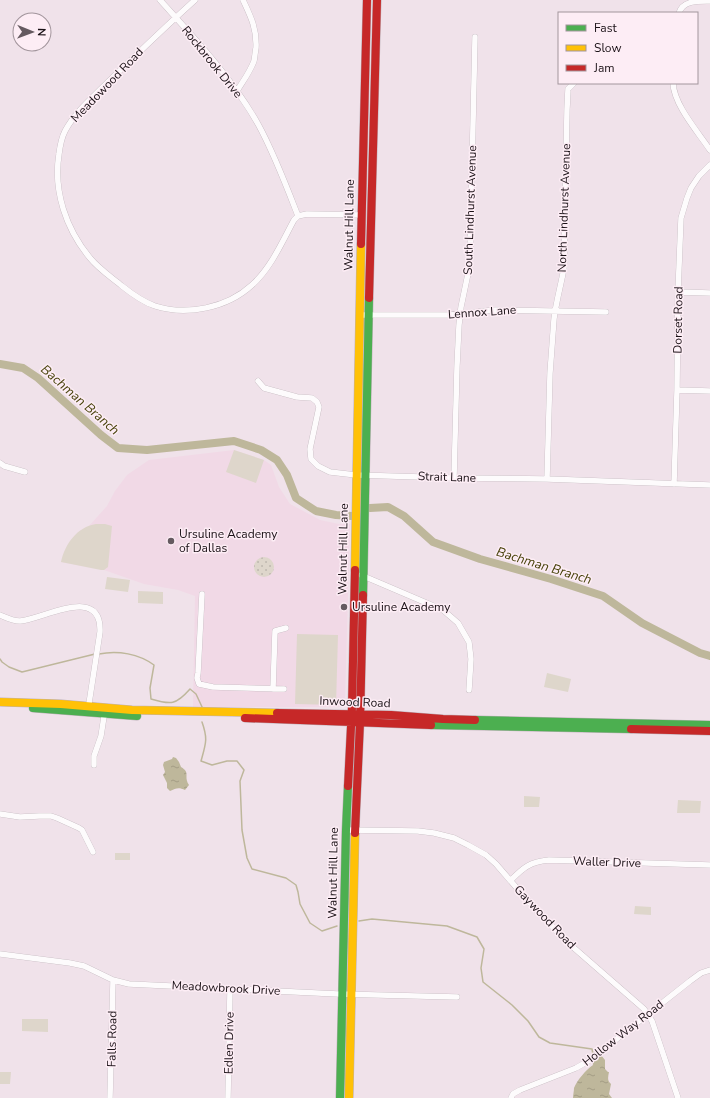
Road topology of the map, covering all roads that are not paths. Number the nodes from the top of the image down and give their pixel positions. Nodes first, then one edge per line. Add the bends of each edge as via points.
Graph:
1 (160, 0) edge
2 (195, 0) edge
3 (244, 0) edge
4 (367, 0) edge
5 (377, 0) edge
6 (701, 1) edge
7 (710, 1) edge
8 (679, 12) edge
9 (175, 17) junction
10 (475, 37) dead end
11 (573, 84) edge
12 (672, 84) edge
13 (237, 91) junction
14 (365, 99) junction
15 (374, 99) junction
16 (710, 150) edge
17 (710, 164) edge
18 (362, 215) junction
19 (371, 215) junction
20 (298, 216) junction
21 (678, 292) junction
22 (710, 293) edge
23 (555, 310) junction
24 (606, 312) dead end
25 (460, 314) junction
26 (359, 315) junction
27 (369, 315) junction
28 (258, 381) dead end
29 (677, 390) junction
30 (710, 391) edge
31 (0, 463) edge
32 (25, 472) dead end
33 (356, 475) junction
34 (365, 475) junction
35 (454, 478) junction
36 (547, 479) junction
37 (674, 484) junction
38 (710, 485) edge
39 (355, 572) junction
40 (364, 576) junction
41 (202, 594) dead end
42 (0, 614) edge
43 (286, 628) dead end
44 (353, 632) junction
45 (362, 632) junction
46 (273, 689) junction
47 (284, 689) dead end
48 (470, 690) dead end
49 (0, 702) edge
50 (18, 705) junction
51 (0, 707) edge
52 (88, 709) junction
53 (104, 711) junction
54 (356, 718) junction
55 (710, 725) edge
56 (674, 727) junction
57 (710, 731) edge
58 (94, 765) dead end
59 (0, 814) edge
60 (346, 830) junction
61 (355, 830) junction
62 (93, 852) dead end
63 (710, 865) edge
64 (511, 880) junction
65 (0, 954) edge
66 (710, 970) edge
67 (113, 980) junction
68 (230, 989) junction
69 (342, 994) junction
70 (352, 994) junction
71 (457, 997) dead end
72 (648, 1014) junction
73 (110, 1098) edge
74 (228, 1098) edge
75 (340, 1098) edge
76 (349, 1098) edge
77 (511, 1098) edge
78 (678, 1098) edge

1 - 9 street, Rockbrook Drive
2 - 9 street, Meadowood Road
3 - 13 street via 252,17 256,47 255,59
4 - 14 main road, Walnut Hill Lane
5 - 15 main road, Walnut Hill Lane
6 - 7 street
6 - 8 street via 686,4
9 - 13 street, Rockbrook Drive
9 - 20 street, Meadowood Road via 82,108 64,132 57,172 59,194 74,234 98,266 146,303 179,310 198,309 230,300 252,286 274,258
10 - 25 street, South Lindhurst Avenue via 470,256
11 - 23 street, North Lindhurst Avenue via 568,90 567,109 564,268
12 - 16 street via 682,110
13 - 20 street, Rockbrook Drive via 257,123
14 - 15 main road
14 - 18 main road, Walnut Hill Lane
15 - 19 main road, Walnut Hill Lane
17 - 21 street, Dorset Road via 691,188 681,218
18 - 19 main road
18 - 20 street
18 - 26 main road, Walnut Hill Lane
19 - 27 main road, Walnut Hill Lane
21 - 22 street
21 - 29 street, Dorset Road
23 - 24 street, Lennox Lane
23 - 25 street, Lennox Lane via 495,310
23 - 36 street, North Lindhurst Avenue via 550,373
25 - 27 street, Lennox Lane
25 - 35 street, South Lindhurst Avenue
26 - 27 street, Lennox Lane
26 - 33 main road, Walnut Hill Lane
27 - 34 main road, Walnut Hill Lane
28 - 33 street, Strait Lane via 264,388 297,397 312,398 317,402 310,448 311,459 330,472
29 - 30 street
29 - 37 street, Dorset Road
31 - 32 street
33 - 34 street, Strait Lane
33 - 39 main road, Walnut Hill Lane
34 - 35 street, Strait Lane
34 - 40 main road, Walnut Hill Lane
35 - 36 street, Strait Lane
36 - 37 street, Strait Lane
37 - 38 street, Strait Lane
39 - 40 street
39 - 44 main road, Walnut Hill Lane
40 - 45 main road, Walnut Hill Lane
40 - 48 street via 443,610 458,623 469,642
41 - 46 street via 196,678 199,684 213,687
42 - 52 street via 10,620 21,621 78,606 89,608 97,615 100,625 98,648
43 - 46 street via 275,631
44 - 45 main road
44 - 54 main road, Walnut Hill Lane
45 - 54 main road, Walnut Hill Lane
46 - 47 street
49 - 50 main road, Inwood Road
50 - 51 main road, Inwood Road
50 - 52 main road, Inwood Road
52 - 53 main road, Inwood Road
53 - 54 main road, Inwood Road via 123,716 169,714
53 - 58 street
54 - 56 main road, Inwood Road
54 - 60 main road, Walnut Hill Lane
54 - 61 main road, Walnut Hill Lane
55 - 56 main road, Inwood Road
56 - 57 main road, Inwood Road
59 - 62 street via 57,818 82,830
60 - 61 street, Gaywood Road
60 - 69 main road, Walnut Hill Lane
61 - 64 street, Gaywood Road via 418,831 444,835 468,844 486,855
61 - 70 main road, Walnut Hill Lane
63 - 64 street, Waller Drive via 549,860 523,868
64 - 72 street, Gaywood Road via 566,941
65 - 67 street, Meadowbrook Drive via 70,962
66 - 72 street, Hollow Way Road via 690,981
67 - 68 street, Meadowbrook Drive via 128,984
67 - 73 street, Falls Road
68 - 69 street, Meadowbrook Drive
68 - 74 street, Edlen Drive
69 - 70 street, Meadowbrook Drive
69 - 75 main road, Walnut Hill Lane
70 - 71 street, Meadowbrook Drive
70 - 76 main road, Walnut Hill Lane
72 - 77 street, Hollow Way Road via 590,1060 517,1091
72 - 78 street, Gaywood Road

